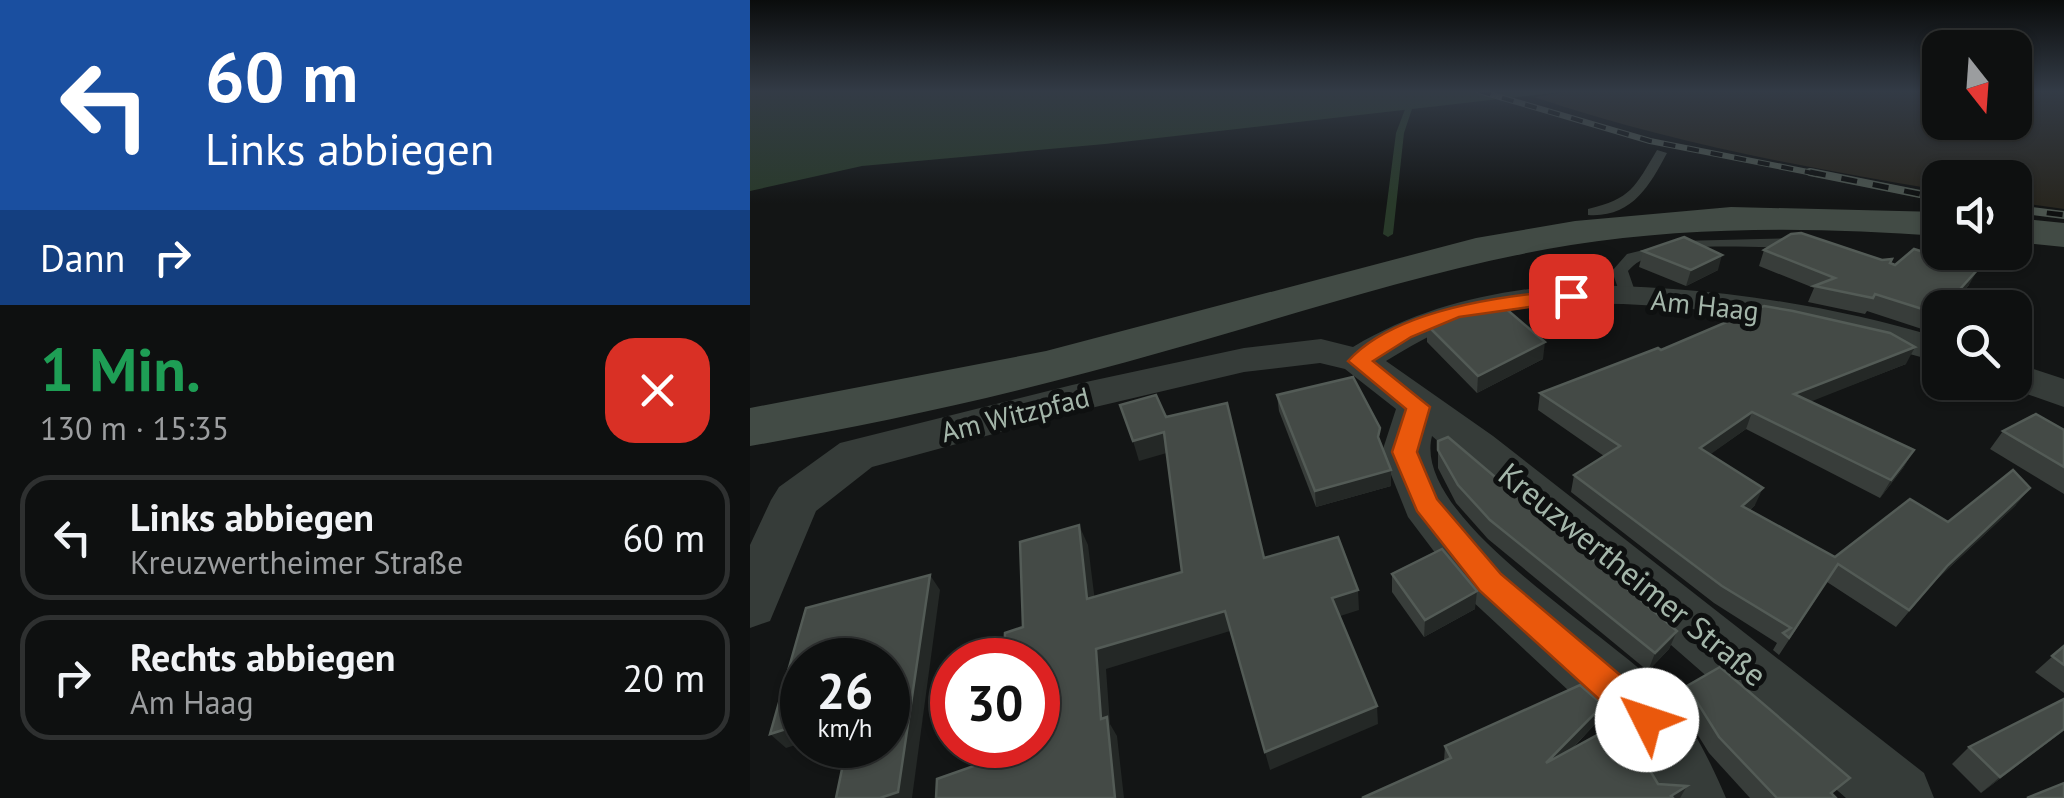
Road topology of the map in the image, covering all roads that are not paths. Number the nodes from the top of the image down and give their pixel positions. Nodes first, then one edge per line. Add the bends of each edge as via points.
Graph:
1 (1660, 153) dead end
2 (1922, 223) edge
3 (1608, 228) junction
4 (2032, 232) edge
5 (2064, 235) edge
6 (1823, 246) edge
7 (1629, 297) junction
8 (1922, 345) edge
9 (1358, 361) junction
10 (2032, 382) edge
11 (2064, 394) edge
12 (1418, 407) junction
13 (750, 427) edge
14 (750, 604) edge
15 (1691, 798) edge
16 (1900, 798) edge

1 - 3 lane via 1638,196 1592,212
2 - 3 main road via 1817,218
3 - 13 main road via 1410,267 1044,367
4 - 5 main road
6 - 7 lane via 1723,242 1632,257 1620,271
7 - 8 street, Am Haag via 1810,317
7 - 9 street, Am Haag via 1518,300 1454,312
9 - 12 street, Kreuzwertheimer Straße
9 - 14 street, Am Witzpfad via 1321,350 1244,360 856,456 796,500
10 - 11 street
12 - 15 street via 1404,452 1426,504 1490,582 1647,720
12 - 16 street, Kreuzwertheimer Straße via 1478,447

